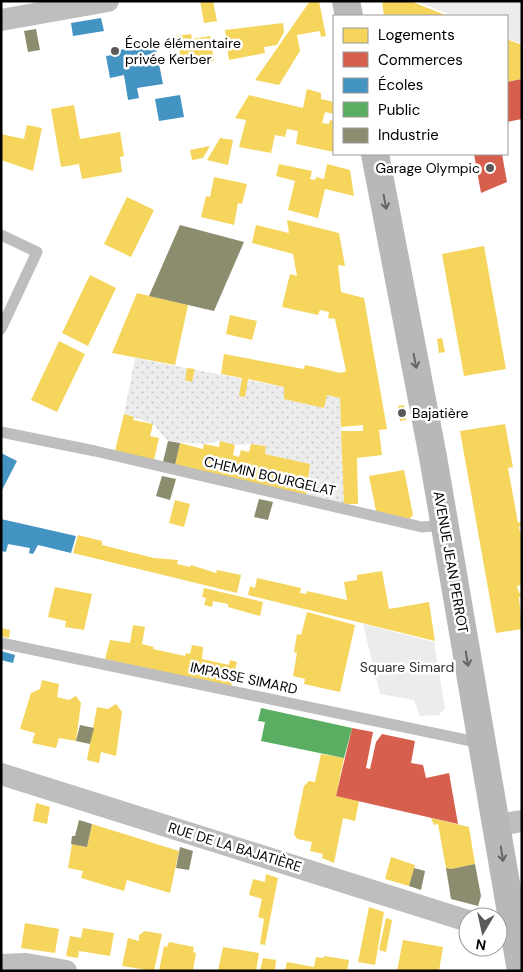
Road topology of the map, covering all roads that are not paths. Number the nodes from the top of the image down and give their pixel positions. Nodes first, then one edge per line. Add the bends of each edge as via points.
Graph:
1 (108, 1) edge
2 (346, 1) edge
3 (349, 15) edge
4 (1, 20) edge
5 (376, 155) edge
6 (1, 235) edge
7 (1, 328) edge
8 (1, 432) edge
9 (445, 525) junction
10 (1, 643) edge
11 (481, 743) junction
12 (1, 774) edge
13 (509, 823) edge
14 (507, 907) edge
15 (458, 917) edge
16 (508, 932) edge
17 (1, 965) edge
18 (66, 971) edge
19 (521, 971) edge

1 - 4 street
2 - 3 main road
5 -> 9 main road, AVENUE JEAN PERROT
6 - 7 lane via 37,252
8 - 9 lane, CHEMIN BOURGELAT via 422,527
9 -> 11 main road, AVENUE JEAN PERROT
10 - 11 lane, IMPASSE SIMARD
11 - 13 main road, AVENUE JEAN PERROT
12 - 15 street, RUE DE LA BAJATIÈRE
13 -> 14 main road, AVENUE JEAN PERROT
16 - 19 main road, AVENUE JEAN PERROT
17 - 18 street via 26,964

